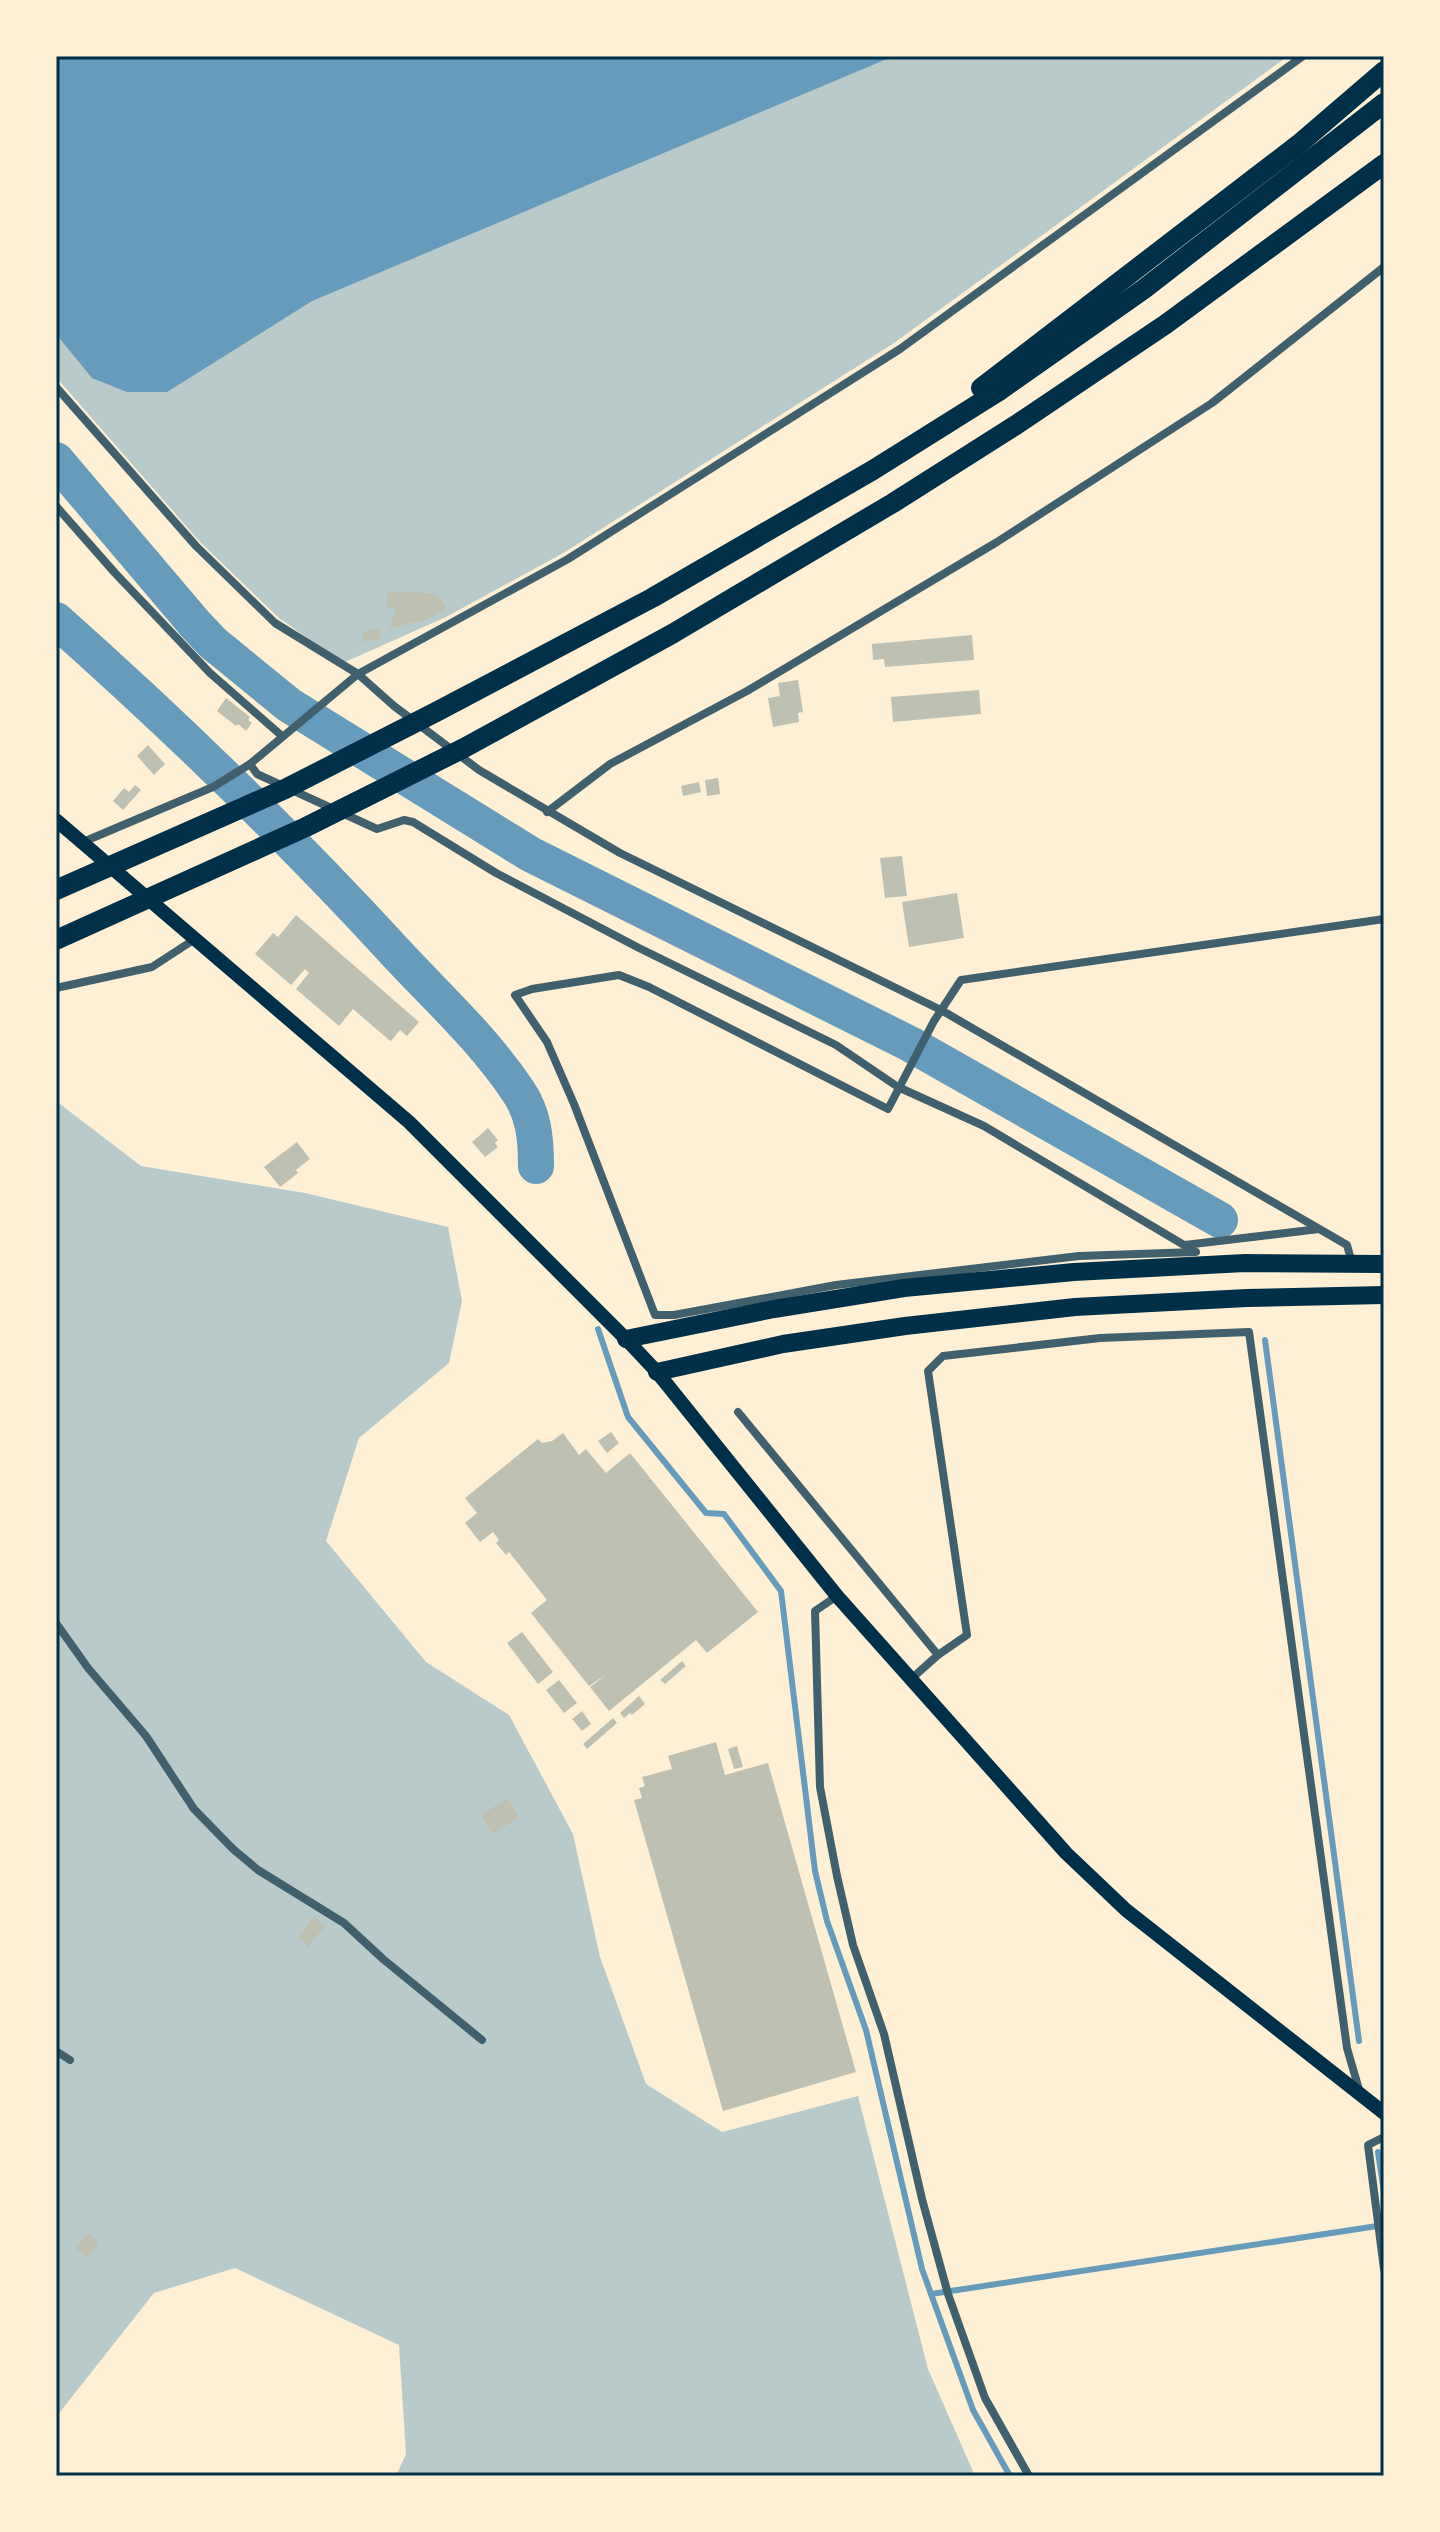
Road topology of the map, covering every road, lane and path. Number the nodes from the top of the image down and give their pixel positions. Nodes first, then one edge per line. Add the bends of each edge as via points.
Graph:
1 (1303, 56) edge
2 (1384, 71) edge
3 (1384, 103) edge
4 (1384, 164) edge
5 (1384, 267) edge
6 (56, 387) edge
7 (873, 470) junction
8 (56, 506) edge
9 (358, 674) junction
10 (282, 736) junction
11 (250, 764) junction
12 (547, 812) junction
13 (56, 820) edge
14 (82, 843) junction
15 (56, 890) edge
16 (1384, 919) edge
17 (195, 939) junction
18 (56, 940) edge
19 (56, 988) edge
20 (941, 1010) junction
21 (900, 1083) junction
22 (1320, 1229) junction
23 (1184, 1245) junction
24 (1202, 1258) junction
25 (1353, 1264) junction
26 (1384, 1264) edge
27 (1384, 1295) edge
28 (626, 1339) junction
29 (657, 1372) junction
30 (738, 1412) dead end
31 (837, 1596) junction
32 (56, 1623) edge
33 (938, 1655) junction
34 (911, 1679) junction
35 (482, 2040) dead end
36 (56, 2051) edge
37 (70, 2060) dead end
38 (1361, 2097) junction
39 (1384, 2113) edge
40 (1384, 2137) edge
41 (1384, 2269) edge
42 (1029, 2476) edge

1 - 9 street via 900,349 568,559
2 - 7 highway via 1299,144
3 - 7 highway via 1144,289 999,391
4 - 18 highway via 1166,324 930,480 672,634 306,827
5 - 12 street via 1212,403 984,550 747,691 610,764
6 - 9 street via 196,546 275,623
7 - 15 highway via 652,598 436,712 285,789
8 - 10 street via 210,673
9 - 10 street
9 - 12 street via 479,770
10 - 11 street
11 - 14 street via 213,787
11 - 21 street via 257,774 377,829 413,822 509,880 836,1045
12 - 20 street
13 - 14 main road
14 - 17 main road
16 - 20 street via 961,980
17 - 19 street via 152,967
17 - 28 main road via 409,1122
20 - 21 street
20 - 22 street
21 - 23 street via 984,1126
21 - 24 street via 888,1109 619,975 515,995 547,1042 655,1315 836,1285 1079,1256
22 - 23 street
22 - 25 street via 1347,1245
23 - 24 street
24 - 25 highway
24 - 28 highway via 904,1288
25 - 26 highway
27 - 29 highway via 1075,1307 783,1344
28 - 29 main road
29 - 31 main road
30 - 33 street
31 - 34 main road
31 - 42 street via 815,1611 820,1787 837,1876 853,1945 884,2034 948,2294 985,2398
32 - 35 street via 146,1736 194,1809 233,1849 344,1923
33 - 34 street
33 - 38 street via 967,1635 928,1371 943,1356 959,1354 1100,1338 1249,1332 1347,2048
34 - 38 main road via 1066,1853 1126,1910
36 - 37 street
38 - 39 main road
40 - 41 street via 1368,2145

